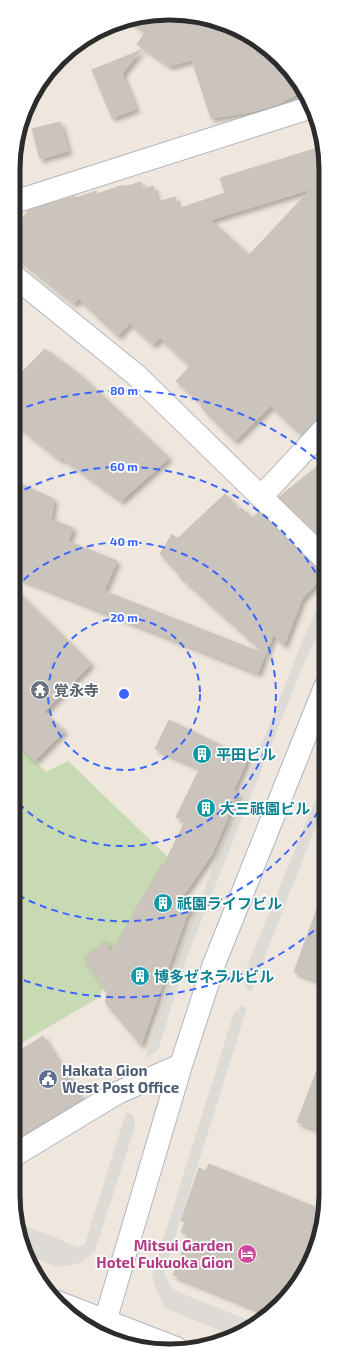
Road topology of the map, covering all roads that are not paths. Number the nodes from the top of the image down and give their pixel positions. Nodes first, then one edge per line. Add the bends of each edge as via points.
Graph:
1 (307, 109) edge
2 (20, 200) edge
3 (20, 281) edge
4 (319, 434) edge
5 (261, 497) junction
6 (319, 553) edge
7 (319, 702) edge
8 (182, 1066) junction
9 (20, 1152) edge
10 (83, 1317) edge
11 (103, 1328) edge
12 (161, 1344) edge

1 - 2 street
3 - 5 street via 136,375
4 - 5 street
5 - 6 street
7 - 8 street via 214,964
8 - 9 street via 117,1093
8 - 11 street
10 - 11 street
11 - 12 street

